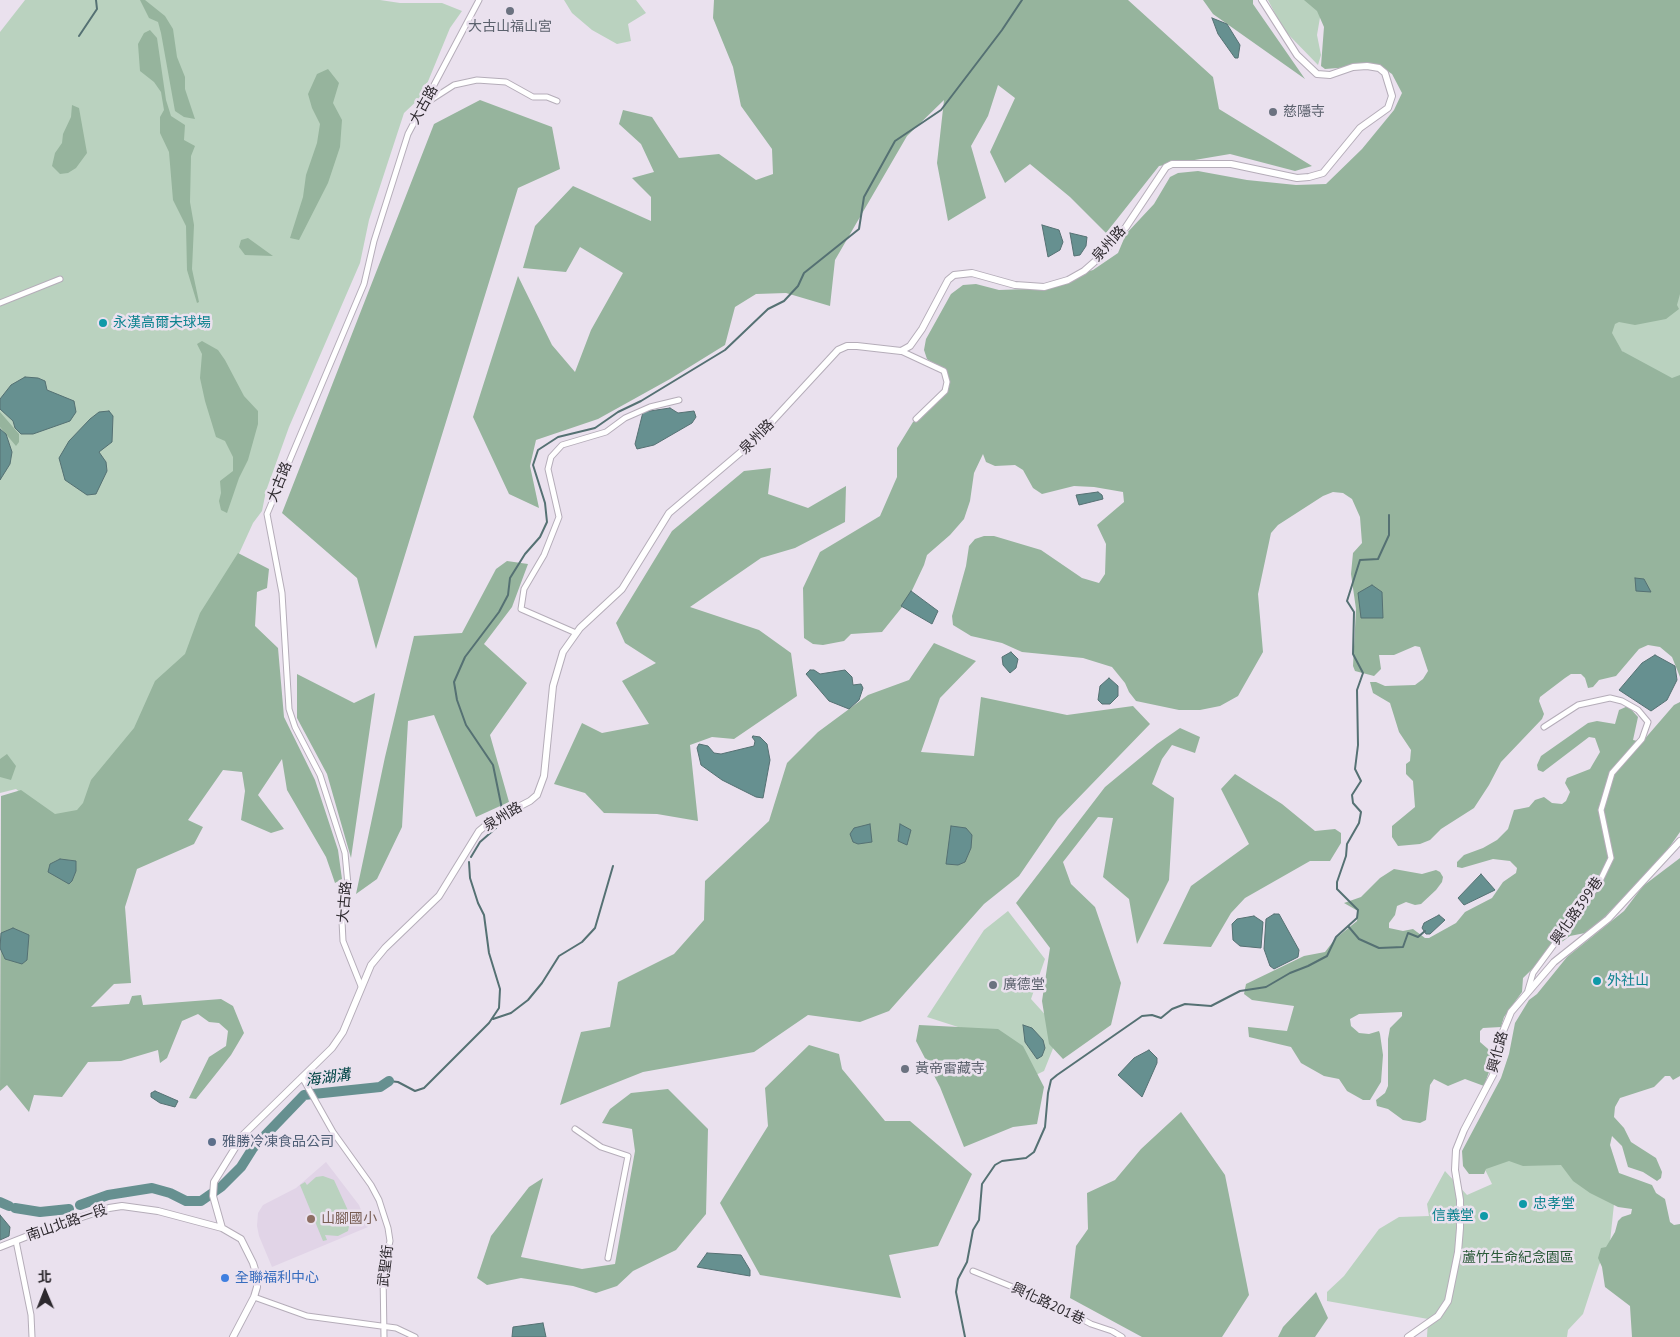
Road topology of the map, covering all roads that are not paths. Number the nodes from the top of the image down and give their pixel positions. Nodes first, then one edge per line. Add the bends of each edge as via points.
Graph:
1 (479, 0) edge
2 (1262, 0) edge
3 (557, 102) dead end
4 (425, 103) junction
5 (60, 279) dead end
6 (0, 303) edge
7 (901, 351) junction
8 (678, 400) dead end
9 (916, 418) dead end
10 (576, 633) junction
11 (1544, 727) dead end
12 (1680, 841) edge
13 (361, 986) junction
14 (1528, 990) junction
15 (302, 1077) junction
16 (575, 1129) dead end
17 (222, 1228) junction
18 (16, 1241) junction
19 (0, 1247) edge
20 (608, 1258) dead end
21 (973, 1271) dead end
22 (254, 1297) junction
23 (383, 1327) junction
24 (32, 1337) edge
25 (233, 1337) edge
26 (384, 1337) edge
27 (415, 1337) edge
28 (1122, 1337) edge
29 (1408, 1337) edge

1 - 4 street, 大古路
2 - 7 street, 泉州路 via 1296,56 1317,74 1330,75 1368,66 1385,73 1392,96 1388,108 1350,138 1323,173 1297,178 1231,164 1172,164 1113,242 1084,271 1068,280 1044,286 1015,285 972,273 958,273 948,280 915,341
3 - 4 street via 533,96 506,82 477,80 454,85
4 - 13 street, 大古路 via 408,134 374,241 364,284 267,514 282,593 289,709 320,775 345,854 348,884 342,920 343,941
5 - 6 street
7 - 9 street via 944,371 947,382 945,390
7 - 10 street, 泉州路 via 857,346 838,350 754,442 669,513 622,589
8 - 10 street via 650,406 606,432 562,445 551,457 548,469 559,517 544,555 524,589 521,609
10 - 13 street, 泉州路 via 563,652 557,670 544,776 537,794 530,801 490,821 479,831 439,896 385,948 371,965
11 - 14 street, 興化路399巷 via 1578,704 1610,698 1638,710 1648,722 1642,738 1612,773 1601,810 1611,858 1598,885 1533,973
12 - 14 street, 興化路 via 1608,919 1554,962
13 - 15 street, 泉州路 via 340,1038
14 - 29 street, 興化路 via 1507,1019 1493,1076 1456,1150 1460,1228 1448,1301 1438,1316
15 - 17 street, 泉州路 via 246,1132 214,1182 213,1193
15 - 23 street, 武聖街 via 333,1132 379,1200 390,1240 383,1272
16 - 20 street via 600,1147 628,1156
17 - 18 street, 南山北路一段 via 158,1211 122,1206
17 - 22 street, 南山北路一段 via 241,1239 253,1262 258,1287
18 - 19 street, 南山北路一段
18 - 24 street via 31,1315
21 - 28 street, 興化路201巷 via 1050,1302
22 - 23 street via 308,1316
22 - 25 street
23 - 26 street, 武聖街
23 - 27 street via 396,1328

